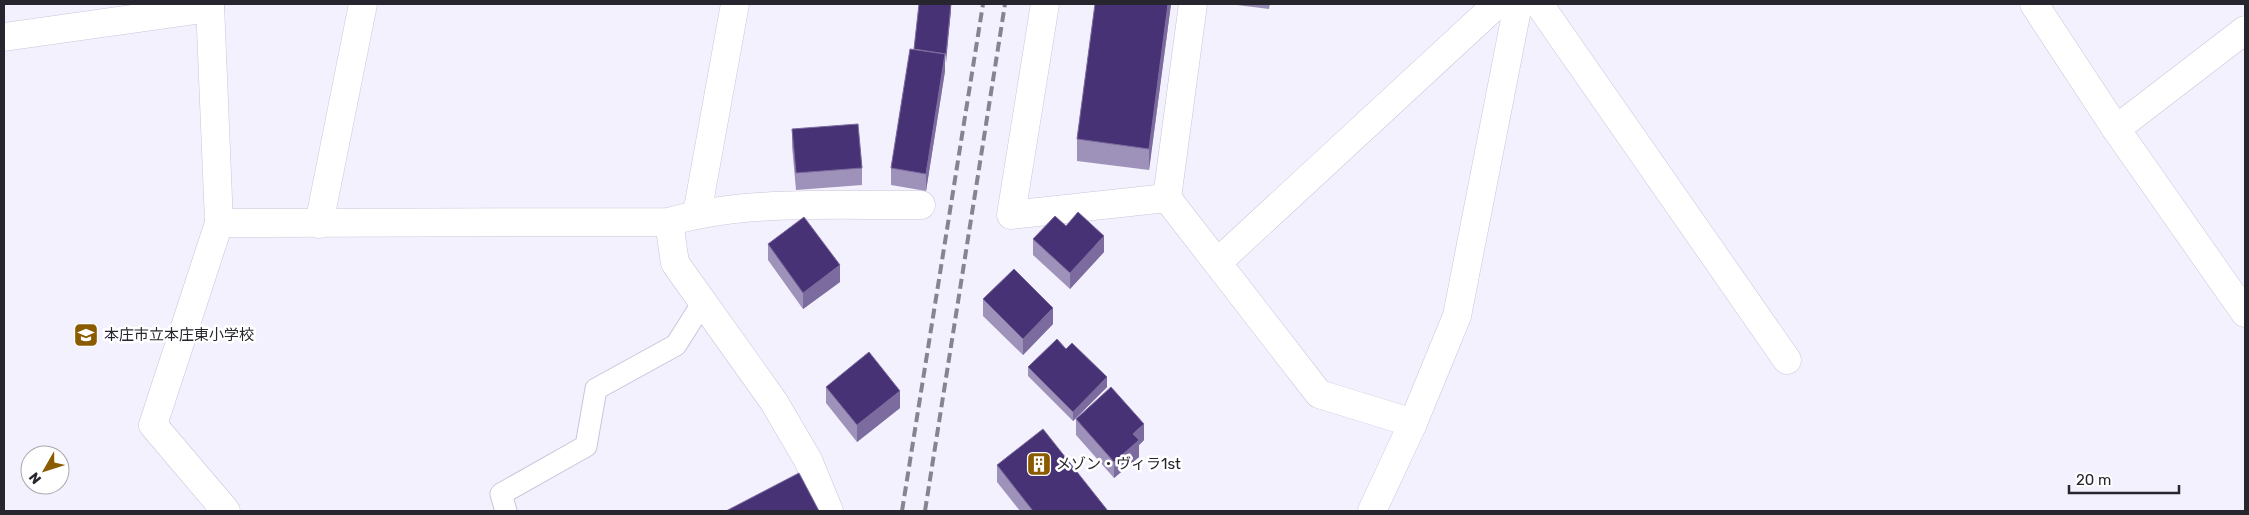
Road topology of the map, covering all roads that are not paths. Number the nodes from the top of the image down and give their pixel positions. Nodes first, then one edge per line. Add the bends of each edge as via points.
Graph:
1 (363, 4) edge
2 (735, 4) edge
3 (1045, 4) edge
4 (1193, 4) edge
5 (1497, 4) edge
6 (1518, 4) edge
7 (1539, 4) edge
8 (2034, 4) edge
9 (210, 6) edge
10 (2245, 30) edge
11 (4, 37) edge
12 (2116, 129) junction
13 (1166, 198) junction
14 (921, 205) dead end
15 (697, 214) junction
16 (669, 222) junction
17 (219, 223) junction
18 (319, 224) junction
19 (1218, 262) junction
20 (703, 302) junction
21 (2245, 313) edge
22 (1787, 360) dead end
23 (1413, 423) junction
24 (226, 511) edge
25 (506, 511) edge
26 (829, 511) edge
27 (1372, 511) edge

1 - 18 street
2 - 15 street
3 - 13 street via 1011,215
4 - 13 street
5 - 19 street
6 - 23 street via 1456,316
7 - 22 street
8 - 12 street
9 - 11 street
9 - 17 street
10 - 12 street
12 - 21 street
13 - 19 street
14 - 15 street via 793,206
15 - 16 street
16 - 18 street
16 - 20 street via 675,262
17 - 18 street
17 - 24 street via 153,426
19 - 23 street via 1319,394
20 - 25 lane via 676,345 596,389 586,446 501,494
20 - 26 street via 774,402 808,460
23 - 27 street

